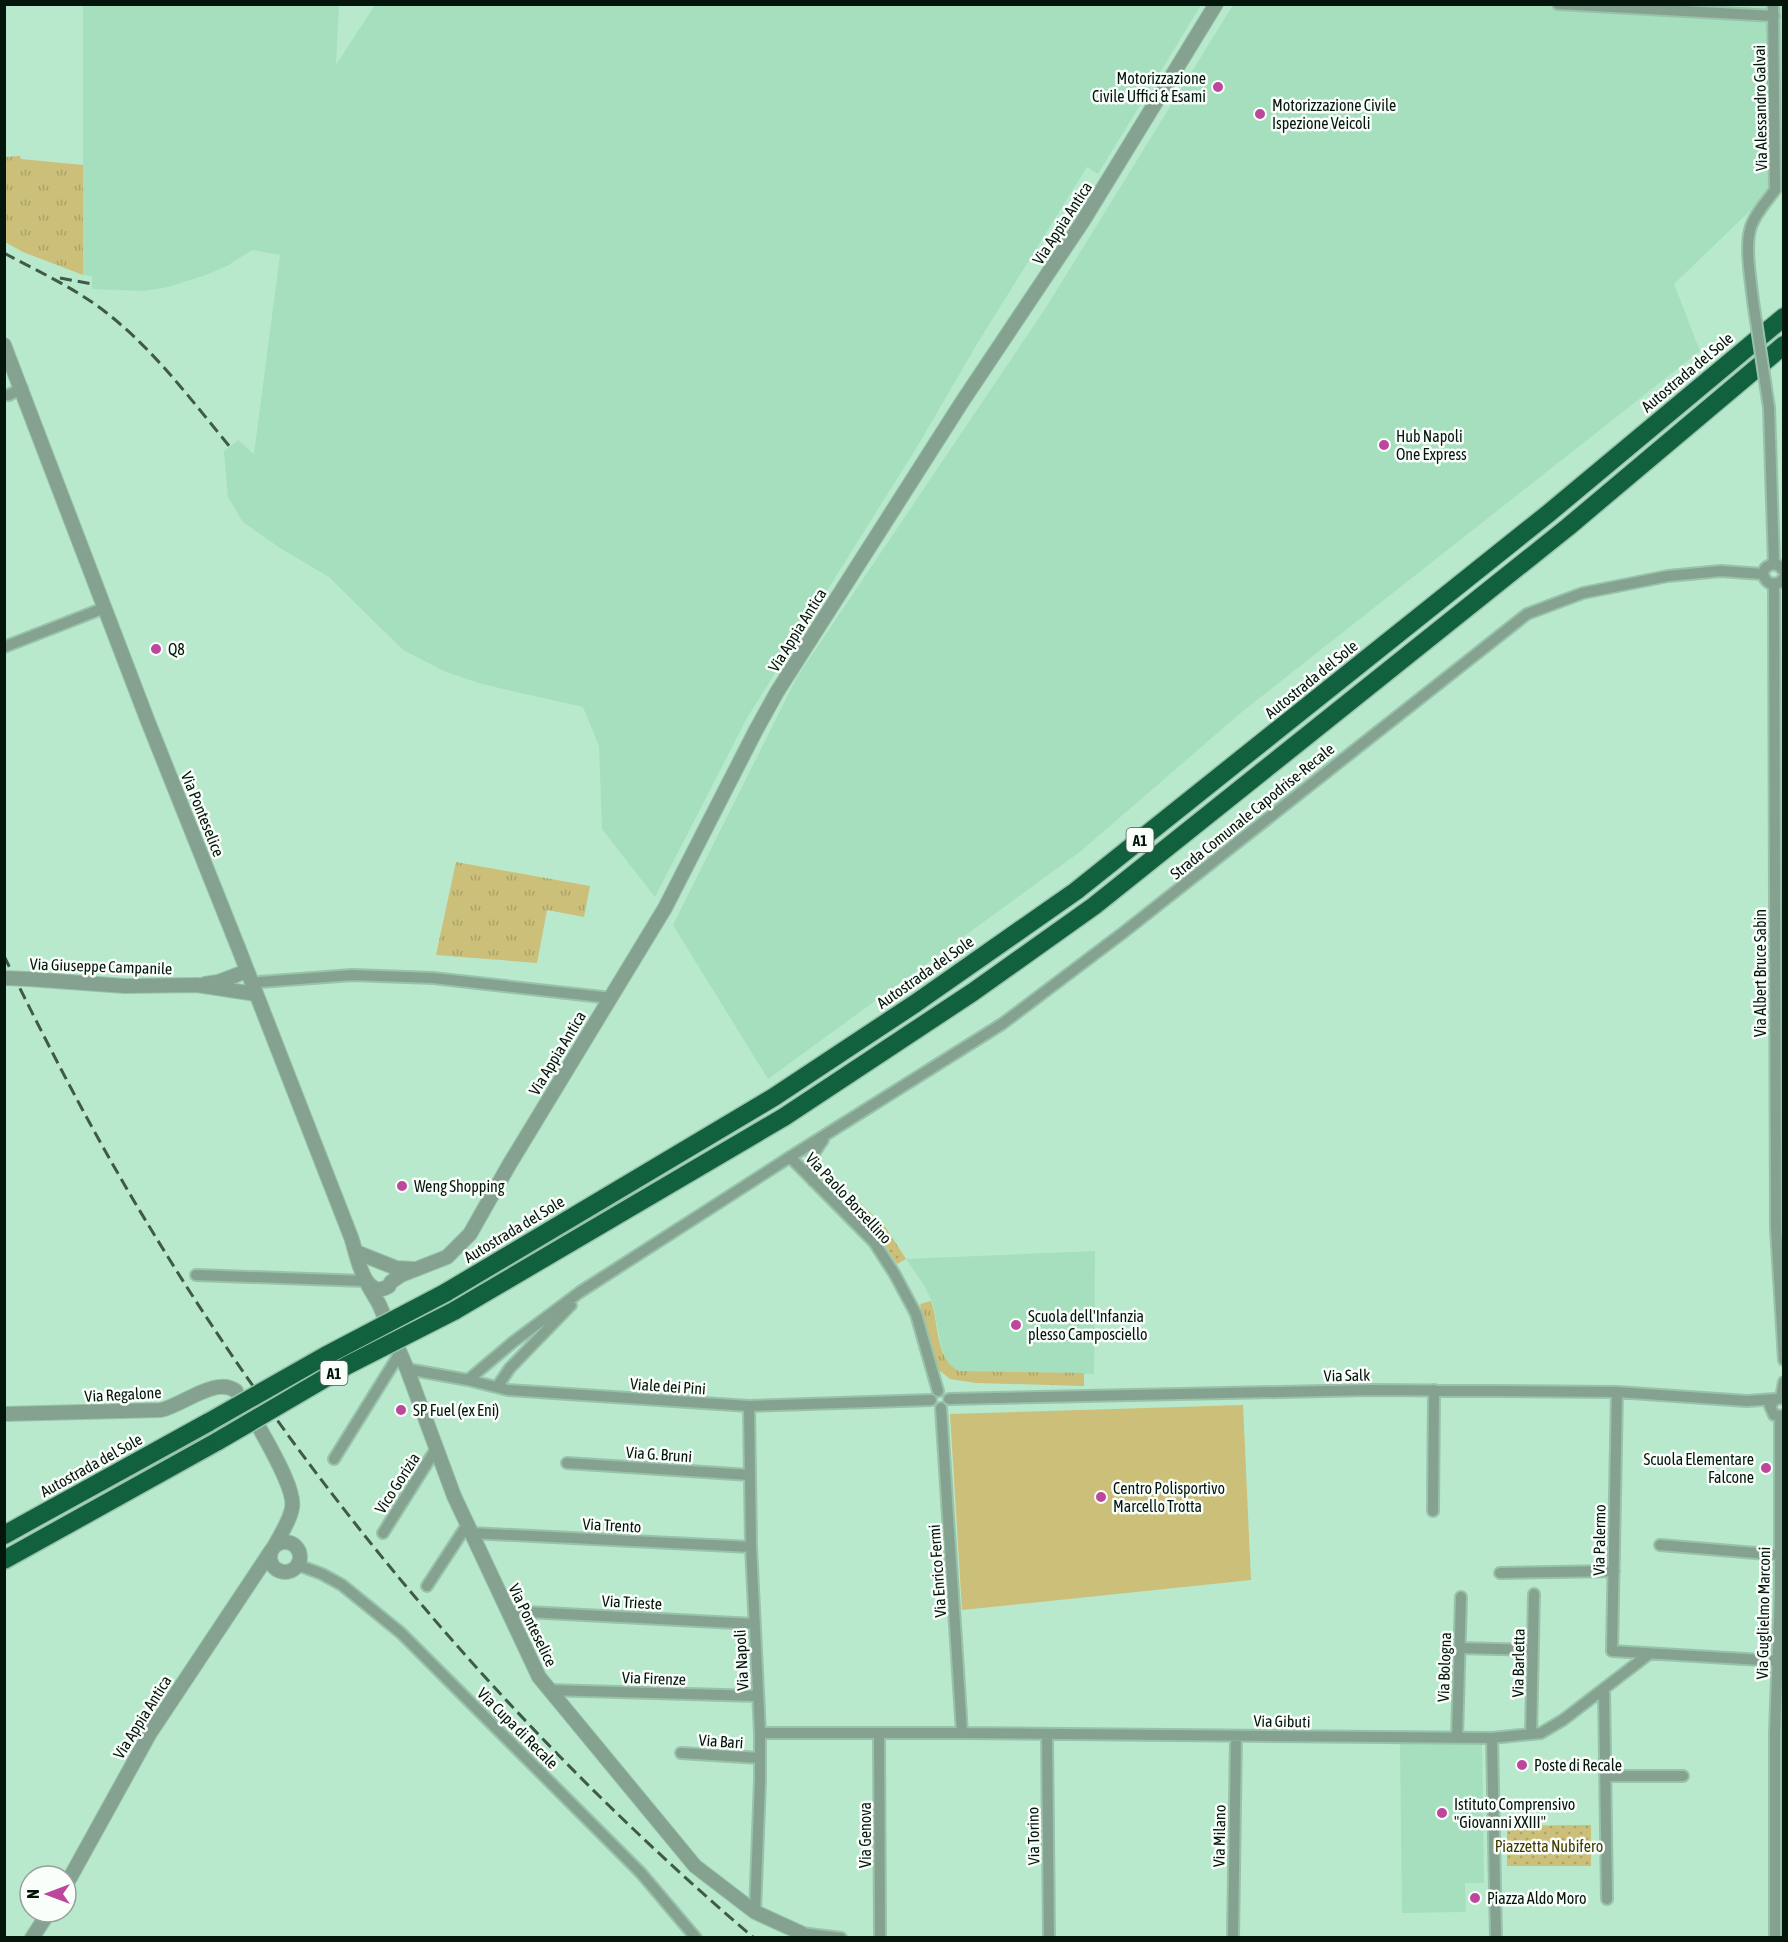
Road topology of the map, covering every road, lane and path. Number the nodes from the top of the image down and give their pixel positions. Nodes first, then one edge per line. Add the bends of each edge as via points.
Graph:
1 (1216, 4) edge
2 (1558, 4) edge
3 (1773, 10) edge
4 (1784, 317) edge
5 (4, 345) edge
6 (1784, 345) edge
7 (22, 388) junction
8 (6, 397) edge
9 (1774, 564) junction
10 (1784, 571) edge
11 (1763, 574) junction
12 (1784, 578) edge
13 (1774, 585) junction
14 (104, 608) junction
15 (6, 643) edge
16 (247, 971) junction
17 (4, 978) edge
18 (197, 985) junction
19 (258, 988) junction
20 (611, 998) junction
21 (828, 1134) junction
22 (790, 1157) junction
23 (813, 1181) junction
24 (356, 1252) junction
25 (383, 1263) junction
26 (415, 1269) junction
27 (196, 1275) dead end
28 (366, 1280) junction
29 (390, 1284) junction
30 (580, 1292) junction
31 (380, 1308) junction
32 (400, 1353) junction
33 (1784, 1360) edge
34 (407, 1369) junction
35 (468, 1380) junction
36 (1784, 1382) edge
37 (497, 1387) junction
38 (1434, 1390) junction
39 (236, 1391) dead end
40 (1617, 1392) junction
41 (934, 1395) junction
42 (1780, 1398) edge
43 (949, 1399) junction
44 (1747, 1401) junction
45 (749, 1406) junction
46 (941, 1408) junction
47 (4, 1414) edge
48 (1778, 1415) edge
49 (260, 1429) dead end
50 (436, 1449) junction
51 (334, 1459) dead end
52 (567, 1463) dead end
53 (750, 1475) junction
54 (1433, 1511) dead end
55 (287, 1521) junction
56 (469, 1529) junction
57 (383, 1533) dead end
58 (4, 1535) edge
59 (1660, 1545) dead end
60 (296, 1546) junction
61 (751, 1547) junction
62 (273, 1549) junction
63 (1780, 1555) junction
64 (4, 1560) edge
65 (298, 1565) junction
66 (1614, 1571) junction
67 (280, 1572) junction
68 (1500, 1573) dead end
69 (257, 1574) junction
70 (427, 1586) dead end
71 (1534, 1593) dead end
72 (1782, 1595) edge
73 (1461, 1597) dead end
74 (507, 1611) junction
75 (754, 1624) junction
76 (1459, 1648) junction
77 (1533, 1650) junction
78 (1649, 1654) junction
79 (1778, 1661) junction
80 (1604, 1689) junction
81 (549, 1690) junction
82 (758, 1696) junction
83 (760, 1733) junction
84 (879, 1733) junction
85 (962, 1733) junction
86 (1047, 1734) junction
87 (1531, 1734) junction
88 (1236, 1736) junction
89 (1457, 1738) junction
90 (1492, 1738) junction
91 (681, 1754) dead end
92 (760, 1758) junction
93 (1605, 1776) junction
94 (1683, 1776) dead end
95 (1779, 1809) edge
96 (1779, 1852) edge
97 (78, 1864) edge
98 (1607, 1899) dead end
99 (755, 1912) junction
100 (41, 1924) edge
101 (803, 1935) edge
102 (836, 1937) edge
103 (32, 1938) edge
104 (696, 1938) edge
105 (880, 1938) edge
106 (1049, 1938) edge
107 (1233, 1938) edge
108 (1496, 1938) edge
109 (1775, 1938) edge

1 - 20 street, Via Appia Antica via 1083,221 777,692 665,908
2 - 3 street
3 - 9 street, Via Alessandro Galvai, bridge via 1775,190 1750,229 1749,265 1769,408
4 - 58 highway, Autostrada del Sole / A1, bridge via 1549,513 1076,891 916,1003 774,1097 445,1293
5 - 7 street, Via Ponteselice
6 - 64 highway, A1, bridge via 1568,527 1094,906 973,992 783,1117 454,1311 346,1366
7 - 8 street
7 - 14 street, Via Ponteselice
9 - 10 street
9 - 11 street
11 - 13 street via 1765,581
11 - 21 street, Strada Comunale Capodrise-Recale via 1721,571 1668,576 1583,593 1527,614 1002,1024
12 - 13 street
13 - 33 street, Via Albert Bruce Sabin via 1776,1228
14 - 15 street
14 - 16 street, Via Ponteselice
16 - 18 street, Via Giuseppe Campanile
16 - 19 street, Via Ponteselice
17 - 18 street, Via Giuseppe Campanile, bridge via 125,986
18 - 19 street, Via Giuseppe Campanile
19 - 20 street via 352,975 433,978
19 - 24 street, Via Ponteselice
20 - 26 street, Via Appia Antica via 470,1234 447,1257
21 - 22 street, Strada Comunale Capodrise-Recale
21 - 23 street via 810,1164
22 - 23 street, Via Paolo Borsellino
22 - 30 street, Via Paolo Borsellino
23 - 41 street, Via Paolo Borsellino via 874,1242 910,1299
24 - 25 street
24 - 28 street, Via Ponteselice
25 - 26 street
25 - 28 street via 370,1264
25 - 29 street via 393,1272
26 - 29 street, Via Appia Antica
27 - 28 street
28 - 29 street via 371,1288 380,1290
28 - 31 street, Via Ponteselice
29 - 31 street
30 - 35 street, Via Paolo Borsellino
30 - 37 street, Via Paolo Borsellino
31 - 32 street, Via Ponteselice
32 - 34 street, Via Ponteselice
32 - 51 street
34 - 35 street, Viale dei Pini
34 - 50 street, Via Ponteselice
35 - 37 street, Viale dei Pini
36 - 42 street
37 - 45 street, Viale dei Pini
38 - 40 street, Via Salk
38 - 43 street, Via Salk
38 - 54 street
39 - 47 street, Via Regalone via 230,1386 215,1386 161,1410
40 - 44 street, Via Salk
40 - 66 street, Via Palermo
41 - 43 street via 945,1392
41 - 45 street, Viale dei Pini
41 - 46 street via 934,1406
42 - 44 street, Via Salk
42 - 48 street via 1770,1406
43 - 46 street
44 - 48 street, Via Salk
45 - 53 street, Via Napoli
46 - 85 street, Via Enrico Fermi
48 - 63 street, Via Guglielmo Marconi
49 - 55 street via 292,1495
50 - 56 street, Via Ponteselice
50 - 57 street, Vico Gorizia
52 - 53 street, Via G. Bruni
53 - 61 street, Via Napoli
55 - 60 street via 287,1532
55 - 62 street, Via Appia Antica
56 - 61 street, Via Trento
56 - 70 street
56 - 74 street, Via Ponteselice
59 - 63 street
60 - 62 street via 285,1542
60 - 65 street
61 - 75 street, Via Napoli
62 - 67 street via 271,1561
62 - 69 street, Via Appia Antica
63 - 72 street, Via Guglielmo Marconi
65 - 67 street via 291,1572
65 - 104 street, Via Cupa di Recale via 342,1585 402,1633 641,1873
66 - 68 street
66 - 78 street, Via Palermo via 1612,1652
67 - 69 street
69 - 97 street, Via Appia Antica via 150,1733
71 - 77 street, Via Barletta
72 - 79 street, Via Guglielmo Marconi
73 - 76 street, Via Bologna
74 - 75 street, Via Trieste
74 - 81 street, Via Ponteselice
75 - 82 street, Via Napoli
76 - 77 street
76 - 89 street, Via Bologna
77 - 87 street, Via Barletta
78 - 79 street
78 - 80 street, Via Gibuti
79 - 95 street, Via Guglielmo Marconi
80 - 87 street, Via Gibuti via 1542,1733
80 - 93 street
81 - 82 street, Via Firenze
81 - 99 street, Via Ponteselice via 695,1866
82 - 83 street, Via Napoli
83 - 84 street, Via Gibuti
83 - 92 street, Via Napoli
84 - 85 street, Via Gibuti
84 - 105 street, Via Genova
85 - 86 street, Via Gibuti
86 - 88 street, Via Gibuti
86 - 106 street, Via Torino
87 - 90 street, Via Gibuti
88 - 89 street, Via Gibuti
88 - 107 street, Via Milano
89 - 90 street, Via Gibuti
90 - 108 street
91 - 92 street, Via Bari
92 - 99 street, Via Napoli
93 - 94 street
93 - 98 street
95 - 96 street, Via Guglielmo Marconi
96 - 109 street, Via Guglielmo Marconi
99 - 101 street, Via Ponteselice
100 - 103 street
101 - 102 street

